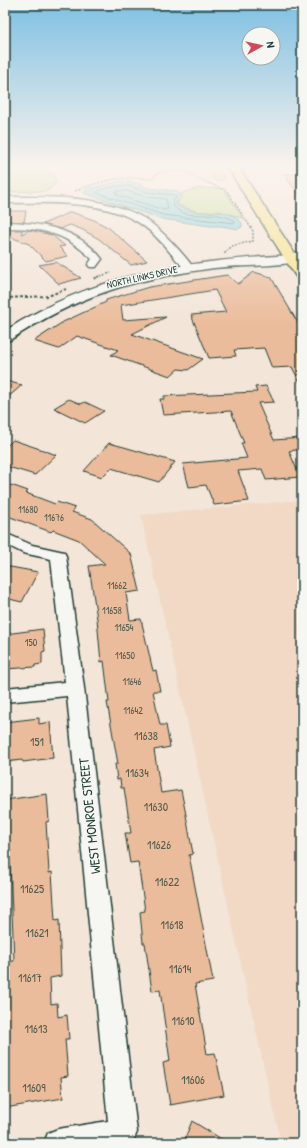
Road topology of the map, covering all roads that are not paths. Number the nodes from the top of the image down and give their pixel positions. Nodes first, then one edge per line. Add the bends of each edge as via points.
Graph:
1 (41, 219) joint
2 (137, 219) edge
3 (268, 219) edge
4 (5, 225) edge
5 (294, 256) edge
6 (93, 265) dead end
7 (188, 267) junction
8 (302, 275) edge
9 (5, 337) edge
10 (5, 538) edge
11 (76, 688) junction
12 (5, 696) edge
13 (58, 1143) edge

1 - 4 street
1 - 6 street via 75,240 97,259
2 - 7 street via 146,224
3 - 5 main road
5 - 7 street, NORTH LINKS DRIVE
5 - 8 main road
7 - 9 street, NORTH LINKS DRIVE via 144,275 89,291 49,309
10 - 11 street, WEST MONROE STREET via 28,549 58,556
11 - 12 street
11 - 13 street, WEST MONROE STREET via 123,1132

